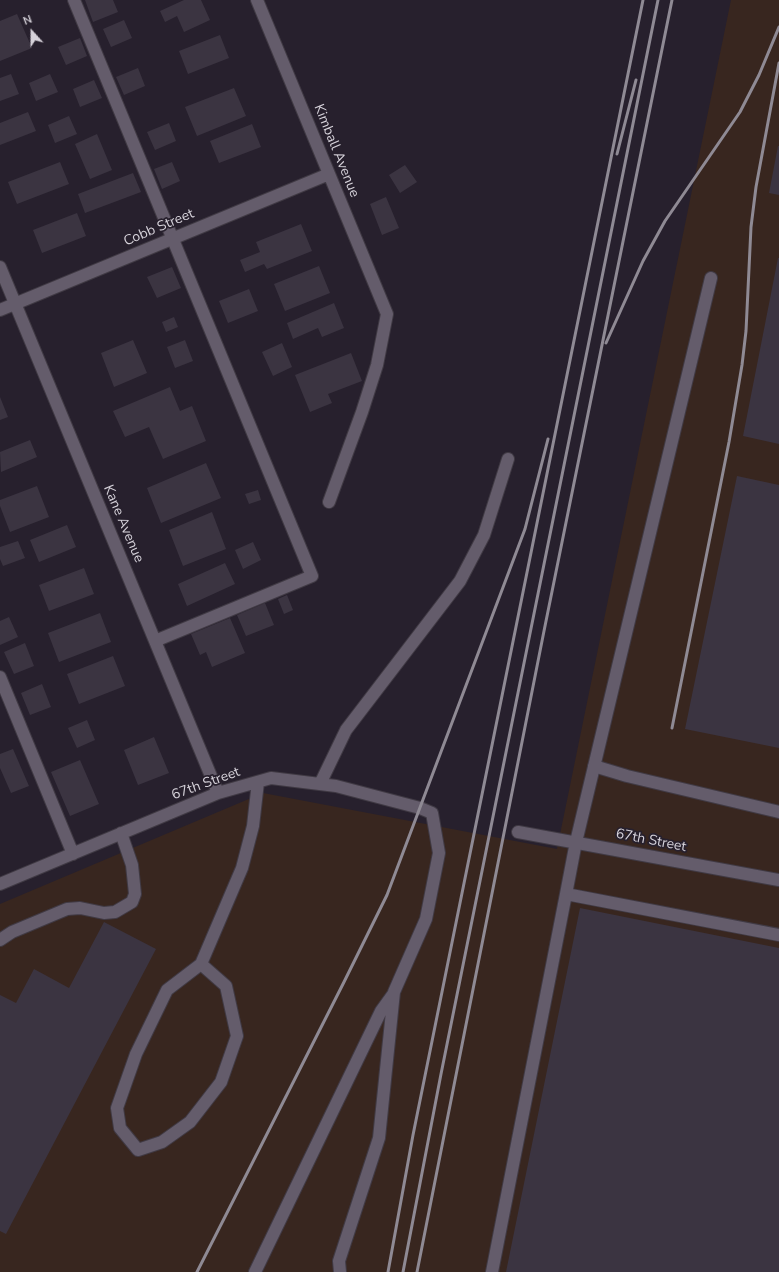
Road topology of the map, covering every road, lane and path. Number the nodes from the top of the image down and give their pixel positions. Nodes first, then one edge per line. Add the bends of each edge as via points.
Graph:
1 (74, 0) edge
2 (257, 0) edge
3 (329, 174) junction
4 (173, 238) junction
5 (0, 267) edge
6 (711, 278) dead end
7 (15, 304) junction
8 (0, 310) edge
9 (508, 459) dead end
10 (329, 502) dead end
11 (155, 641) junction
12 (0, 677) edge
13 (594, 766) junction
14 (258, 782) junction
15 (320, 784) junction
16 (218, 793) junction
17 (779, 812) edge
18 (518, 832) dead end
19 (121, 833) junction
20 (576, 842) junction
21 (73, 854) junction
22 (779, 880) edge
23 (0, 884) edge
24 (566, 894) junction
25 (779, 935) edge
26 (0, 940) edge
27 (201, 964) junction
28 (394, 992) junction
29 (255, 1272) edge
30 (340, 1272) edge
31 (492, 1272) edge

1 - 4 street
2 - 3 street, Kimball Avenue
3 - 4 street, Cobb Street
3 - 10 street, Kimball Avenue via 387,314 377,365
4 - 7 street, Cobb Street
4 - 11 street via 312,576
5 - 7 street, Kane Avenue
6 - 13 street
7 - 8 street, Cobb Street
7 - 11 street, Kane Avenue
9 - 15 street via 484,535 460,581 346,730
11 - 16 street, Kane Avenue
12 - 21 street
13 - 17 street
13 - 20 street
14 - 15 street, 67th Street via 271,778
14 - 16 street, 67th Street
14 - 27 street via 253,826 242,868
15 - 28 street, 67th Street via 336,786 432,813 439,853 426,919
16 - 19 street, 67th Street
18 - 20 street, 67th Street
19 - 21 street, 67th Street
19 - 26 street via 132,865 135,894 132,902 115,912 67,909 12,932
20 - 22 street, 67th Street
20 - 24 street
21 - 23 street, 67th Street
24 - 25 street
24 - 31 street
27 - 27 street via 167,990 136,1054 117,1108 120,1128 138,1150 162,1142 190,1122 221,1082 235,1042 237,1036 226,986
28 - 29 street via 381,1011
28 - 30 street via 379,1138 339,1261

